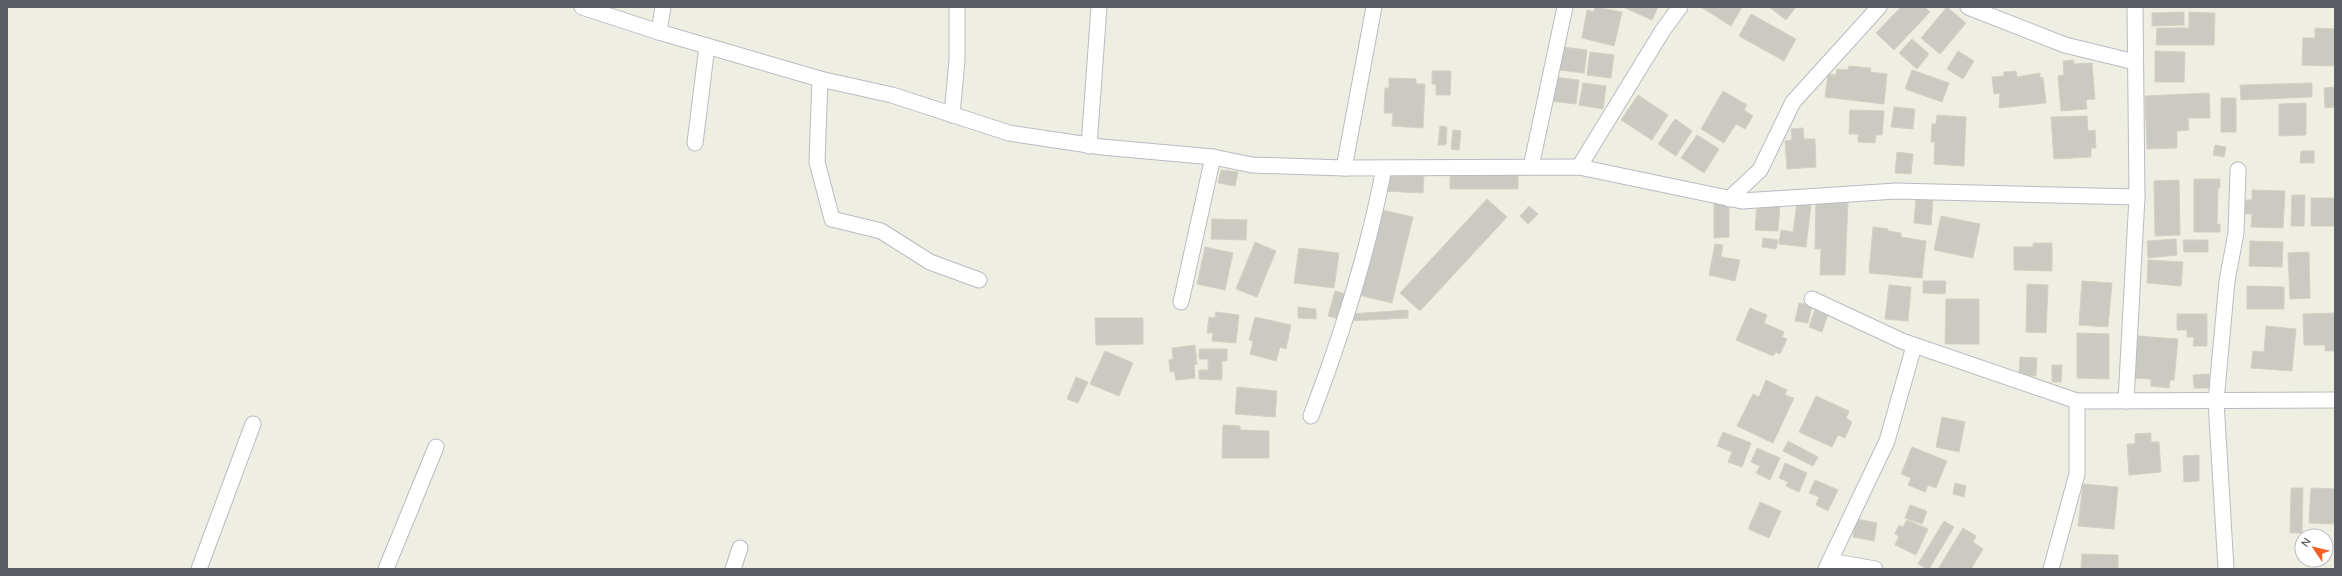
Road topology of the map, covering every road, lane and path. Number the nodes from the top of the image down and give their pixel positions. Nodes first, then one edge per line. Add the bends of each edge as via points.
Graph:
1 (582, 7) edge
2 (663, 7) edge
3 (957, 7) edge
4 (1099, 7) edge
5 (1374, 7) edge
6 (1565, 7) edge
7 (1680, 7) edge
8 (1879, 7) edge
9 (1968, 7) edge
10 (2136, 7) edge
11 (659, 32) junction
12 (707, 46) junction
13 (2135, 62) junction
14 (820, 79) junction
15 (952, 114) junction
16 (695, 143) dead end
17 (1089, 146) junction
18 (1214, 157) junction
19 (1531, 167) junction
20 (1578, 167) junction
21 (1344, 168) junction
22 (1384, 168) junction
23 (1760, 170) junction
24 (2238, 170) dead end
25 (2137, 197) junction
26 (1729, 199) junction
27 (1756, 200) junction
28 (979, 280) dead end
29 (1812, 299) dead end
30 (1181, 302) dead end
31 (1914, 346) junction
32 (2335, 400) edge
33 (2126, 401) junction
34 (2216, 401) junction
35 (2077, 402) junction
36 (1311, 416) dead end
37 (253, 424) dead end
38 (436, 446) dead end
39 (740, 548) dead end
40 (1828, 565) edge
41 (199, 569) edge
42 (386, 569) edge
43 (733, 569) edge
44 (1875, 569) edge
45 (2052, 569) edge
46 (2226, 569) edge

1 - 11 street
2 - 11 street
3 - 15 street via 957,60
4 - 17 street
5 - 21 street
6 - 19 street
7 - 20 street
8 - 23 street via 1794,102
9 - 13 street via 2065,46
10 - 13 street
11 - 12 street
12 - 14 street
12 - 16 street
13 - 25 street
14 - 15 street via 892,95
14 - 28 street via 817,162 832,218 881,231 930,262
15 - 17 street via 1009,133
17 - 18 street
18 - 21 street via 1252,165
18 - 30 street
19 - 20 street
19 - 22 street
20 - 26 street
21 - 22 street
22 - 36 street via 1357,279 1335,352
23 - 26 street
23 - 27 street
24 - 34 street via 2236,233 2227,281
25 - 27 street via 1896,191
25 - 33 street
26 - 27 street via 1742,202
29 - 31 street
31 - 35 street
31 - 40 street via 1887,441
32 - 34 street
33 - 34 street
33 - 35 street
34 - 46 street
35 - 45 street via 2077,474
37 - 41 street
38 - 42 street
39 - 43 street
40 - 44 street

